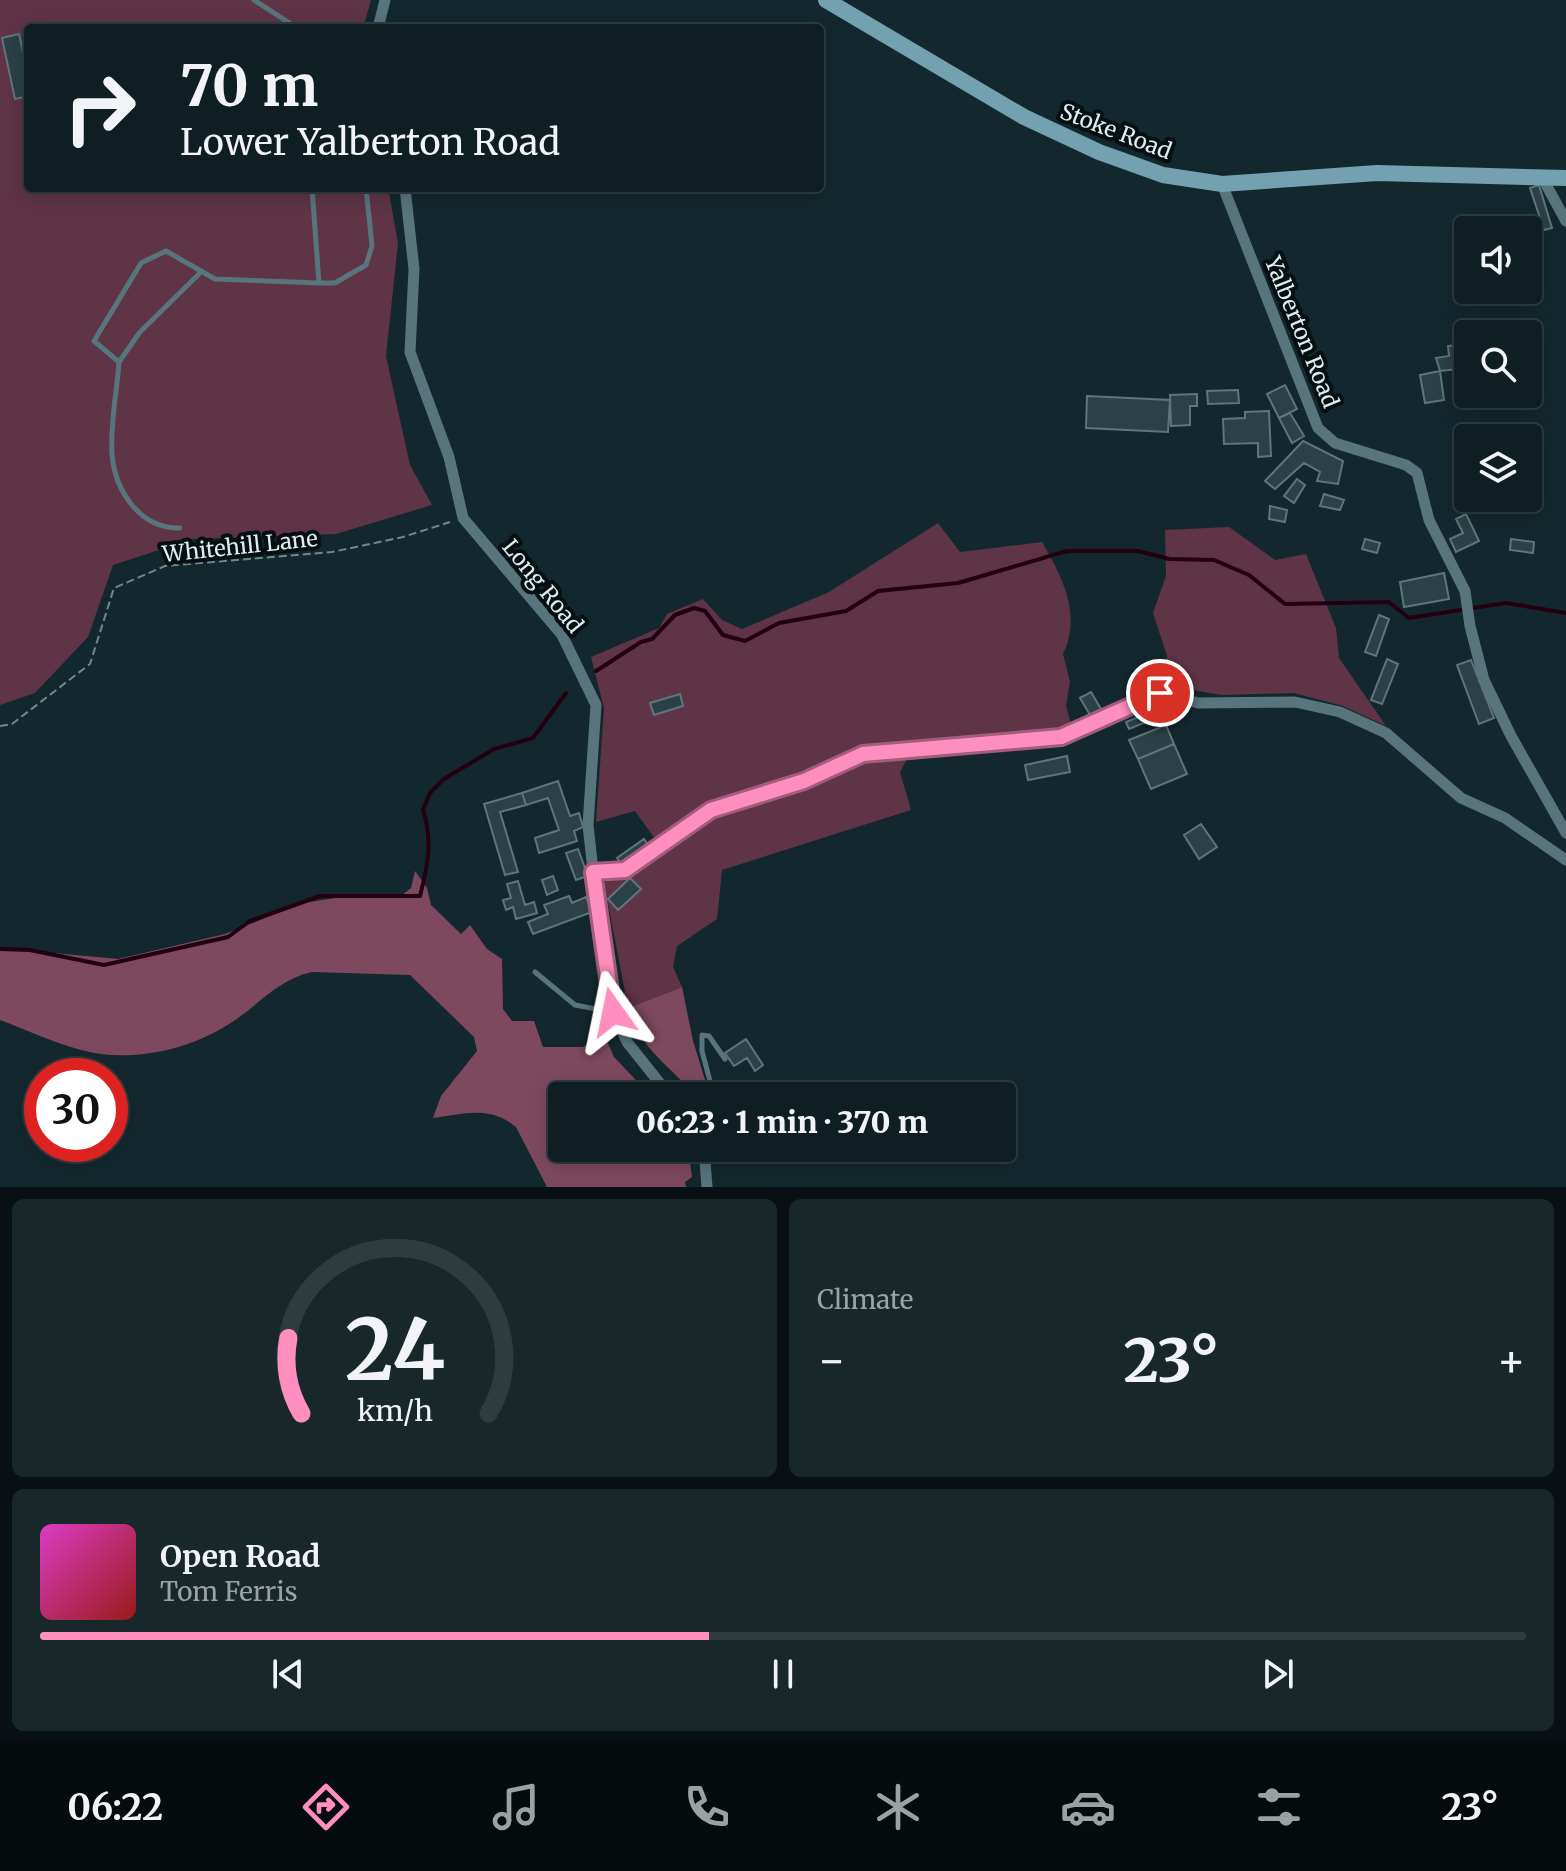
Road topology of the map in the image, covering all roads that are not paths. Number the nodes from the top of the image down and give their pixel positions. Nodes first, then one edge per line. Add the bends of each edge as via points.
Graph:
1 (254, 0) edge
2 (385, 0) edge
3 (826, 0) edge
4 (291, 24) edge
5 (379, 24) edge
6 (1566, 178) edge
7 (1543, 179) junction
8 (1222, 184) junction
9 (312, 192) edge
10 (366, 192) edge
11 (405, 192) edge
12 (1566, 221) edge
13 (202, 271) junction
14 (319, 283) junction
15 (119, 362) junction
16 (180, 528) dead end
17 (1566, 833) edge
18 (1566, 860) edge
19 (593, 872) junction
20 (535, 972) dead end
21 (613, 1012) junction
22 (725, 1059) dead end
23 (659, 1082) edge
24 (710, 1082) edge
25 (705, 1162) edge
26 (707, 1187) edge

1 - 4 lane
2 - 5 street
3 - 8 street, Stoke Road via 1024,117 1099,152 1163,175
6 - 7 street, Stoke Road
7 - 8 street, Stoke Road via 1377,173
7 - 12 street
8 - 17 street, Yalberton Road via 1318,428 1335,443 1417,473 1429,520 1465,591 1484,680
9 - 14 lane
10 - 14 lane via 372,246 366,265 335,283
11 - 19 street, Long Road via 414,269 410,352 449,457 463,518 562,635 596,705 588,825
13 - 14 lane via 215,279
13 - 15 lane via 140,332
13 - 15 lane via 166,251 141,263 94,341
15 - 16 lane via 112,455 119,479 149,523
18 - 19 street via 1505,818 1461,798 1386,733 1340,712 1295,702 1198,703 1160,693 1061,737 863,754 804,781 711,810 625,870
19 - 21 street, Long Road
20 - 21 lane via 575,1005
21 - 23 street, Long Road via 627,1042
22 - 24 lane via 709,1036 702,1035
25 - 26 street

